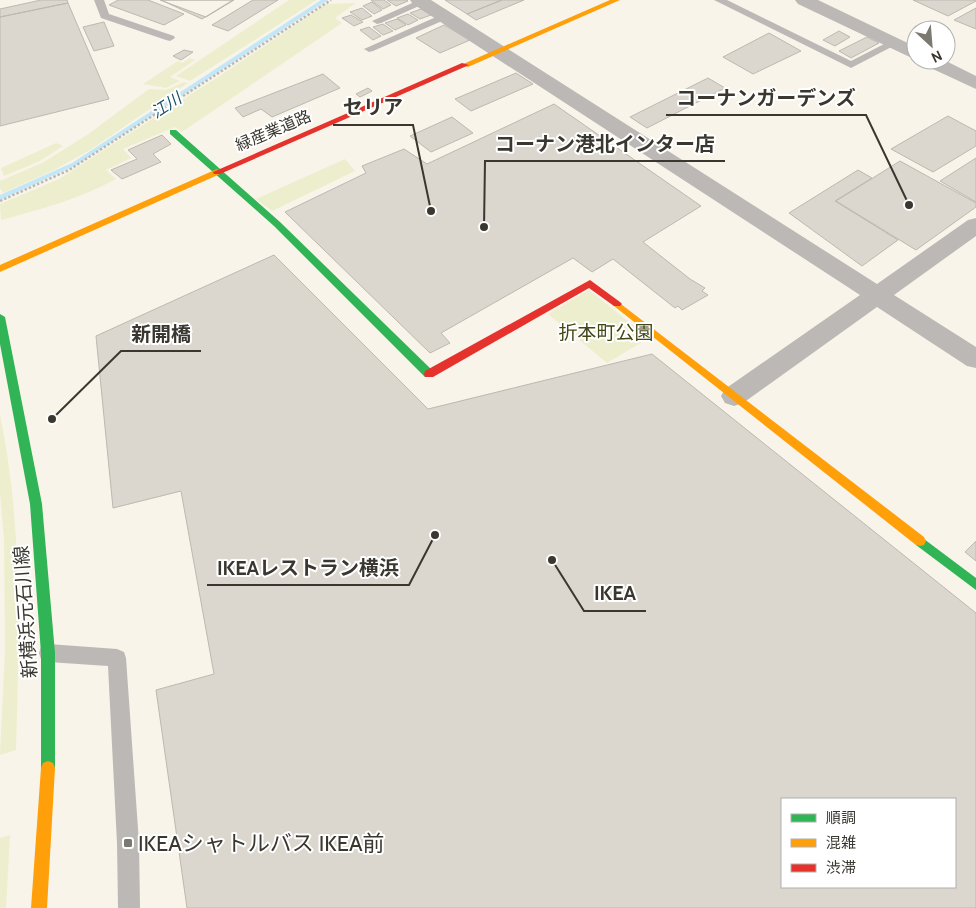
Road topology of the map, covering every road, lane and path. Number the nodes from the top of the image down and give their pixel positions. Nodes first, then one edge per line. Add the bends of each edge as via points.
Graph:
1 (99, 0) edge
2 (331, 0) edge
3 (616, 0) edge
4 (719, 0) edge
5 (804, 0) edge
6 (421, 1) edge
7 (445, 16) junction
8 (377, 21) dead end
9 (170, 38) dead end
10 (894, 43) junction
11 (368, 49) dead end
12 (906, 49) edge
13 (498, 51) junction
14 (950, 70) edge
15 (976, 82) edge
16 (173, 132) dead end
17 (217, 172) junction
18 (0, 201) edge
19 (976, 225) edge
20 (0, 269) edge
21 (876, 296) junction
22 (0, 317) edge
23 (976, 359) edge
24 (734, 396) junction
25 (976, 585) edge
26 (48, 653) junction
27 (39, 908) edge
28 (129, 908) edge

1 - 9 lane via 105,16
2 - 18 path via 69,170
3 - 13 street, 緑産業道路
4 - 10 lane via 851,65
5 - 10 street
6 - 7 street
6 - 8 lane
7 - 11 lane
7 - 13 street
10 - 12 street
13 - 17 street, 緑産業道路
13 - 21 street
14 - 15 street
16 - 17 street
17 - 20 street, 緑産業道路
17 - 24 street via 277,224 430,374 590,283
19 - 21 street
21 - 23 street
21 - 24 street
22 - 26 street, 新横浜元石川線 via 36,504
24 - 25 street
26 - 27 street, 新横浜元石川線 via 48,761
26 - 28 lane via 117,658

